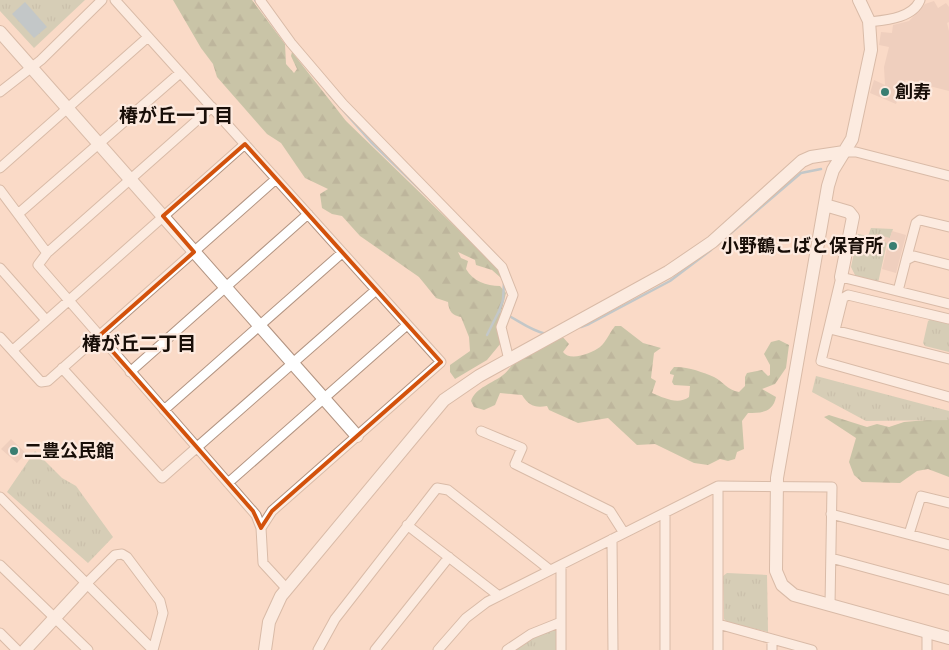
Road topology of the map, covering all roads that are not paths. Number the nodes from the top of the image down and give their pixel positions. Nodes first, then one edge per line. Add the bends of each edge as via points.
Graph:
1 (102, 0) edge
2 (115, 0) edge
3 (260, 0) edge
4 (859, 0) edge
5 (920, 0) edge
6 (869, 22) junction
7 (0, 32) edge
8 (148, 36) junction
9 (32, 68) junction
10 (180, 73) junction
11 (0, 92) edge
12 (212, 107) junction
13 (67, 108) junction
14 (99, 144) junction
15 (245, 144) junction
16 (844, 152) junction
17 (0, 168) edge
18 (949, 176) edge
19 (130, 179) junction
20 (276, 179) junction
21 (0, 190) edge
22 (3, 201) edge
23 (825, 204) junction
24 (18, 214) junction
25 (308, 214) junction
26 (163, 216) junction
27 (949, 227) edge
28 (47, 252) junction
29 (194, 252) junction
30 (342, 253) junction
31 (906, 260) junction
32 (949, 265) edge
33 (0, 268) edge
34 (841, 277) junction
35 (226, 287) junction
36 (376, 290) junction
37 (898, 291) junction
38 (68, 301) junction
39 (949, 304) edge
40 (949, 319) edge
41 (46, 320) junction
42 (407, 325) junction
43 (260, 326) junction
44 (832, 330) junction
45 (99, 336) junction
46 (0, 337) edge
47 (12, 350) junction
48 (949, 359) edge
49 (509, 360) junction
50 (292, 363) junction
51 (62, 368) junction
52 (130, 372) junction
53 (949, 397) edge
54 (324, 398) junction
55 (164, 410) junction
56 (481, 431) dead end
57 (357, 436) junction
58 (197, 447) junction
59 (228, 483) junction
60 (718, 486) junction
61 (776, 486) junction
62 (1, 500) edge
63 (949, 503) edge
64 (665, 513) junction
65 (831, 514) junction
66 (407, 525) junction
67 (261, 528) junction
68 (624, 533) junction
69 (909, 534) junction
70 (612, 539) junction
71 (949, 545) edge
72 (449, 557) junction
73 (831, 558) junction
74 (0, 565) edge
75 (561, 565) junction
76 (550, 570) junction
77 (87, 583) junction
78 (286, 588) junction
79 (949, 590) edge
80 (499, 596) junction
81 (830, 606) junction
82 (55, 618) junction
83 (561, 622) junction
84 (718, 624) junction
85 (927, 632) junction
86 (0, 633) edge
87 (949, 638) edge
88 (772, 639) junction
89 (320, 649) edge
90 (17, 650) edge
91 (25, 650) edge
92 (88, 650) edge
93 (153, 650) edge
94 (265, 650) edge
95 (375, 650) edge
96 (438, 650) edge
97 (507, 650) edge
98 (561, 650) edge
99 (613, 650) edge
100 (665, 650) edge
101 (718, 650) edge
102 (772, 650) edge
103 (812, 650) edge
104 (927, 650) edge

1 - 9 street
2 - 8 street
3 - 49 street via 343,104 502,267 513,295 501,327
4 - 6 street
5 - 6 street via 916,7 902,15
6 - 16 street via 871,50 853,134
7 - 9 street
8 - 10 street
8 - 13 street
9 - 11 street
9 - 13 street
10 - 12 street
10 - 14 street
12 - 15 street
12 - 19 street
13 - 14 street
13 - 17 street
14 - 19 street
14 - 24 street
15 - 20 street
15 - 26 street
16 - 18 street via 856,152
16 - 23 street via 831,176
16 - 49 street via 802,161 724,232 692,256
19 - 26 street
19 - 28 street
20 - 25 street
20 - 29 street
21 - 22 street
22 - 24 street
23 - 34 street via 849,212 853,217
23 - 61 street
24 - 28 street
25 - 30 street
25 - 35 street
26 - 29 street
26 - 38 street
27 - 31 street via 920,220
28 - 38 street via 40,260 39,269
29 - 35 street
29 - 45 street
30 - 36 street
30 - 43 street
31 - 32 street via 914,256
31 - 37 street
33 - 41 street
34 - 37 street
34 - 44 street
35 - 43 street
35 - 52 street
36 - 42 street
36 - 50 street
37 - 39 street
38 - 41 street
38 - 45 street
40 - 44 street via 848,295
41 - 47 street
42 - 54 street
42 - 57 street via 441,362
43 - 50 street
43 - 55 street
44 - 48 street
44 - 53 street via 821,361 823,364
45 - 51 street
45 - 52 street
46 - 47 street
47 - 51 street via 42,382 48,381
49 - 78 street via 461,386 438,406
50 - 54 street
50 - 58 street
51 - 58 street via 162,478
52 - 55 street
54 - 57 street
54 - 59 street
55 - 58 street
56 - 68 street via 522,448 516,464 610,512
57 - 67 street via 272,511
58 - 59 street
59 - 67 street via 256,515
60 - 61 street
60 - 64 street
60 - 84 street
61 - 65 street via 832,486
61 - 81 street via 775,560 779,581 794,595
62 - 77 street
63 - 69 street via 921,496
64 - 68 street
64 - 100 street
65 - 69 street
65 - 73 street
66 - 72 street
66 - 76 street via 434,490 444,488
66 - 89 street via 335,619
67 - 78 street via 263,563
68 - 70 street
69 - 71 street
70 - 75 street
70 - 99 street
72 - 80 street
72 - 95 street
73 - 79 street
73 - 81 street
74 - 82 street
75 - 76 street
75 - 83 street
76 - 80 street
77 - 82 street
77 - 93 street
77 - 93 street via 115,555 127,557 163,609
78 - 94 street via 271,614
80 - 96 street via 474,611
81 - 85 street
82 - 91 street
82 - 92 street
83 - 97 street via 531,634
83 - 98 street
84 - 88 street
84 - 101 street
85 - 87 street
85 - 104 street
86 - 90 street
88 - 102 street
88 - 103 street

